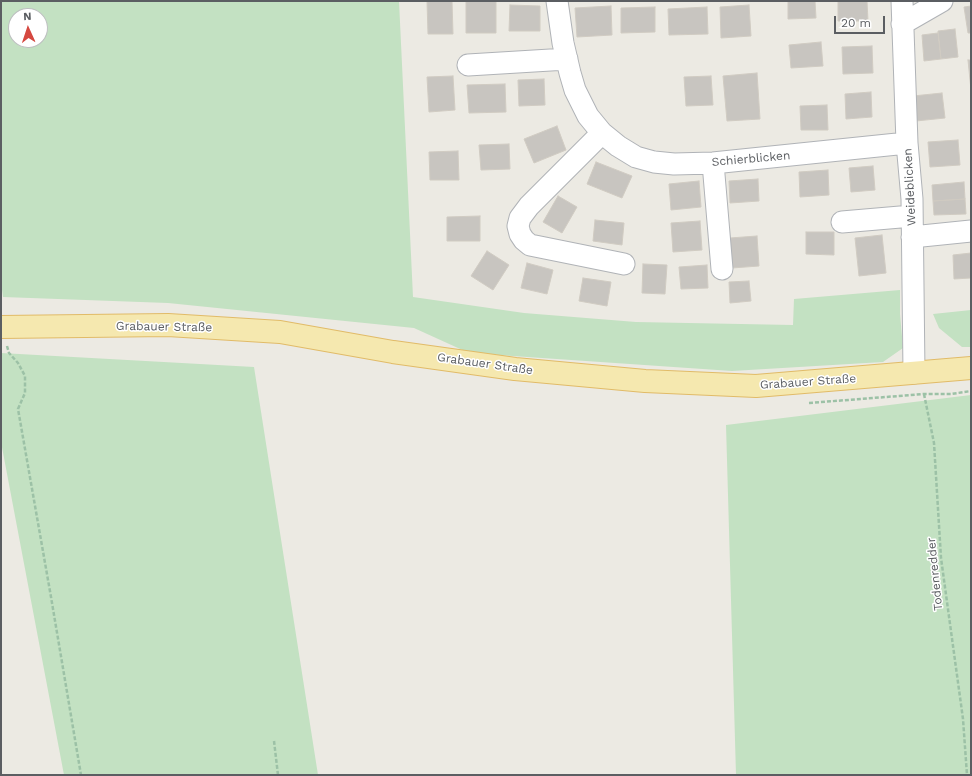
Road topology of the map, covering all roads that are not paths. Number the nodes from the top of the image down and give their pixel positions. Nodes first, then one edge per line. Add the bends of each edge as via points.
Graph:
1 (557, 1) edge
2 (902, 1) edge
3 (942, 1) edge
4 (902, 24) junction
5 (567, 59) junction
6 (468, 65) dead end
7 (602, 133) junction
8 (907, 144) junction
9 (713, 163) junction
10 (912, 216) junction
11 (842, 222) dead end
12 (971, 232) edge
13 (912, 236) junction
14 (624, 264) dead end
15 (722, 269) dead end
16 (4, 335) edge
17 (971, 368) edge
18 (914, 373) junction

1 - 5 street, Schierblicken
2 - 4 street, Weideblicken
3 - 4 street
4 - 8 street, Weideblicken
5 - 6 street
5 - 7 street, Schierblicken via 575,90 588,116
7 - 9 street, Schierblicken via 618,146 654,162
7 - 14 street via 529,206 520,218 518,226 520,234 530,245
8 - 9 street, Schierblicken
8 - 10 street, Weideblicken
9 - 15 street
10 - 11 street
10 - 13 street, Weideblicken
12 - 13 street
13 - 18 street, Weideblicken
16 - 18 main road, Grabauer Straße via 168,325 280,332 393,352 515,369 645,381 756,386
17 - 18 main road, Grabauer Straße

